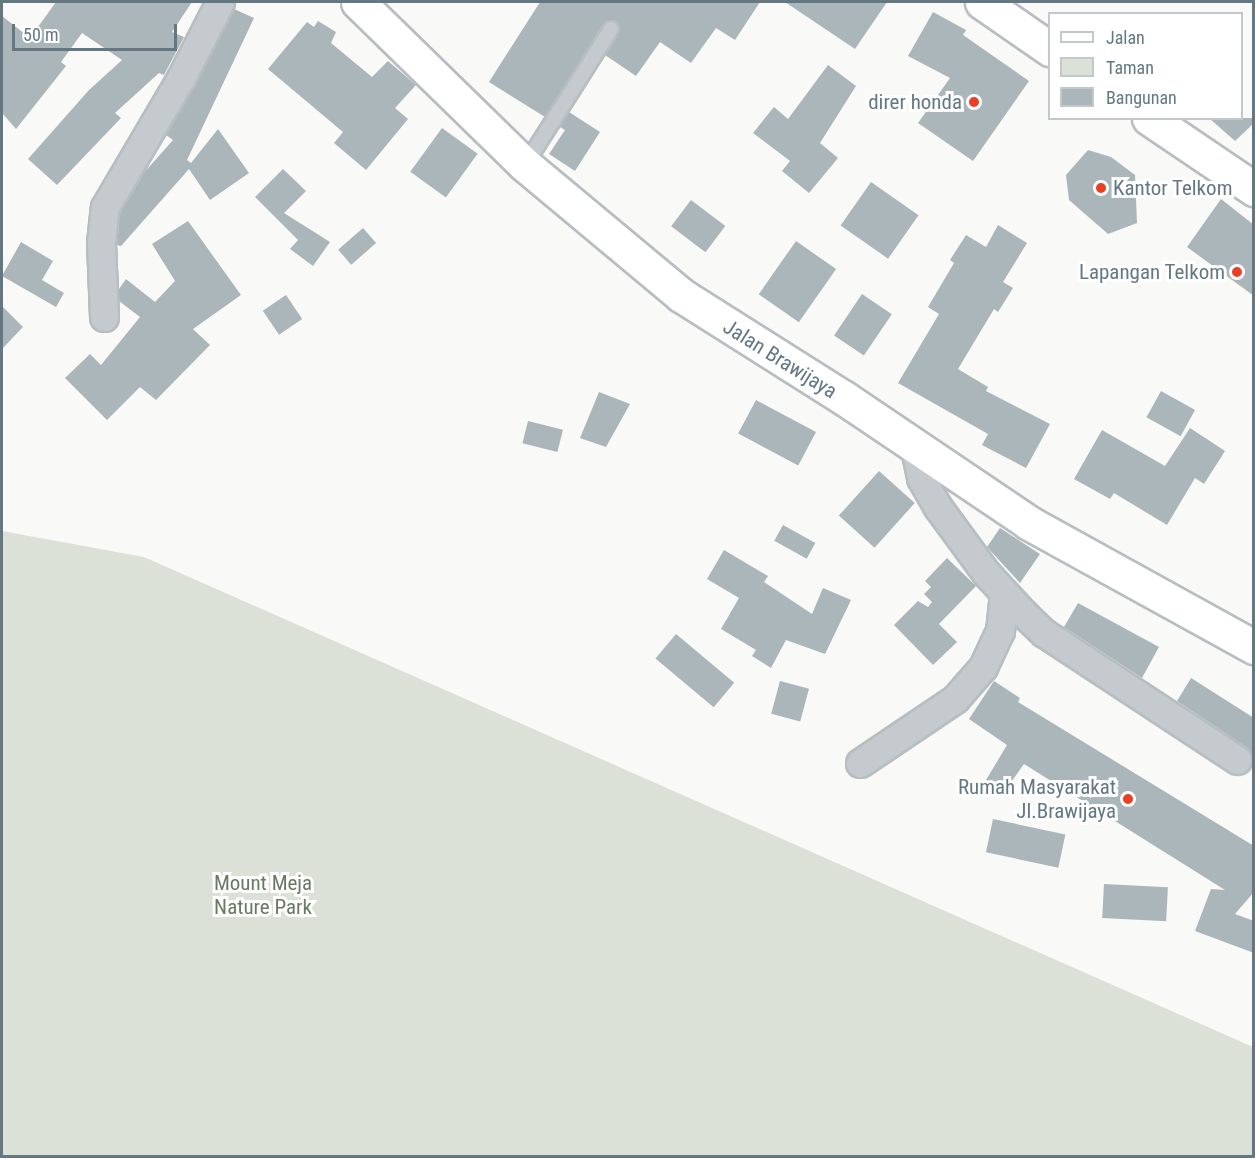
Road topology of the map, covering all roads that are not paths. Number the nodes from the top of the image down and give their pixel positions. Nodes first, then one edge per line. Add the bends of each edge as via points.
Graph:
1 (220, 2) edge
2 (358, 2) edge
3 (982, 2) edge
4 (611, 28) dead end
5 (1048, 48) edge
6 (1152, 120) edge
7 (525, 165) junction
8 (1254, 189) edge
9 (104, 317) dead end
10 (914, 444) junction
11 (1004, 593) junction
12 (1254, 647) edge
13 (1237, 760) dead end
14 (860, 763) dead end

1 - 9 street via 181,78 105,207 101,243
2 - 7 main road, Jalan Brawijaya
3 - 5 main road
4 - 7 lane
6 - 8 main road
7 - 10 main road, Jalan Brawijaya via 681,296
10 - 11 street via 921,478 937,506
10 - 12 main road, Jalan Brawijaya via 1029,523
11 - 13 street via 1044,633
11 - 14 street via 1000,631 983,667 955,699

